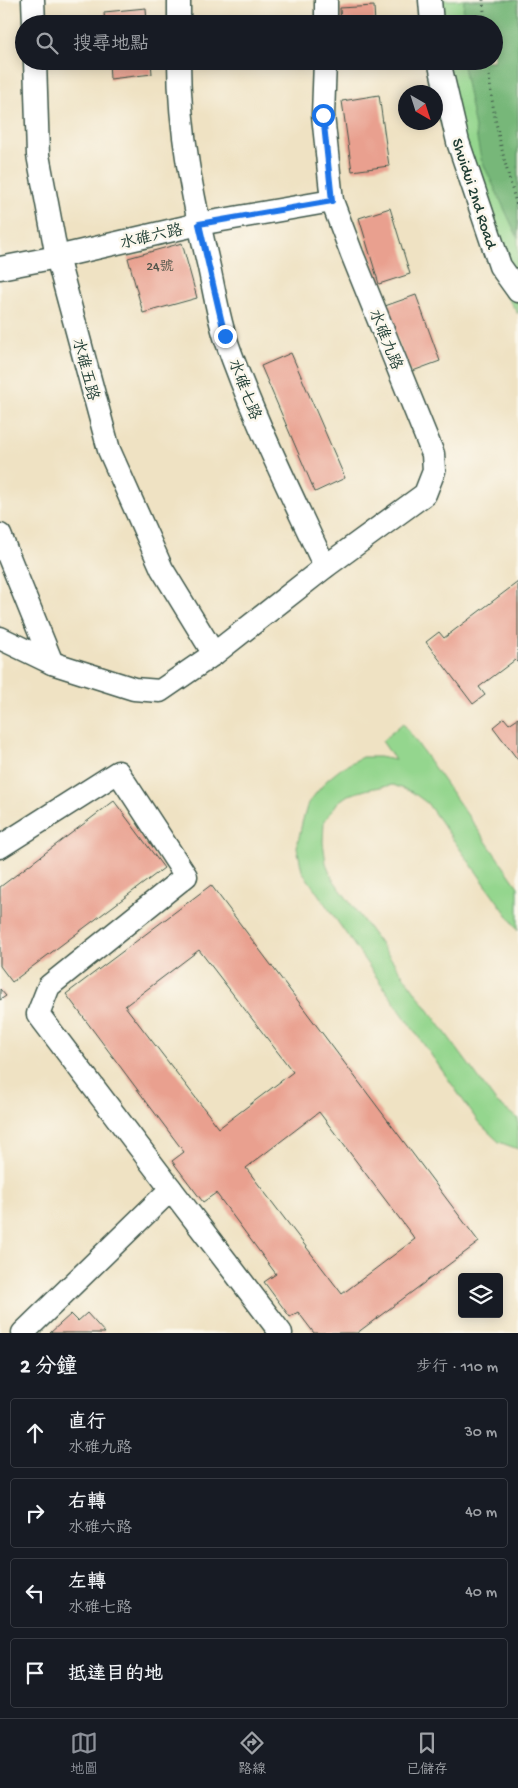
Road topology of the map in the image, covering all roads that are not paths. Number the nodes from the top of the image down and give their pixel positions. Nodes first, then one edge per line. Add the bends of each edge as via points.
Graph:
1 (33, 0) edge
2 (179, 0) edge
3 (326, 0) edge
4 (430, 0) edge
5 (34, 15) edge
6 (179, 15) edge
7 (326, 15) edge
8 (431, 15) edge
9 (35, 70) edge
10 (179, 70) edge
11 (325, 70) edge
12 (441, 70) edge
13 (332, 201) junction
14 (199, 224) junction
15 (57, 258) junction
16 (0, 268) edge
17 (518, 291) edge
18 (0, 535) edge
19 (325, 567) junction
20 (0, 638) edge
21 (214, 654) junction
22 (52, 663) junction
23 (0, 846) edge
24 (171, 1188) junction
25 (23, 1333) edge
26 (281, 1333) edge

1 - 5 street
2 - 6 street
3 - 7 street
4 - 8 street
9 - 15 street, 水碓五路 via 38,155
10 - 14 street, 水碓七路 via 186,158
11 - 13 street, 水碓九路 via 323,115
12 - 17 street, Shuidui 2nd Road via 458,142 500,266
13 - 14 street, 水碓六路
13 - 19 street, 水碓九路 via 433,454 434,472 425,494
14 - 15 street, 水碓六路
14 - 19 street, 水碓七路 via 225,336 266,441
15 - 16 street, 水碓六路
15 - 21 street, 水碓五路 via 109,450 162,569
18 - 22 street
19 - 21 street
20 - 22 street
21 - 22 street via 160,691 134,689
23 - 24 street via 118,772 186,876 49,986 38,1014
24 - 25 street
24 - 26 street

